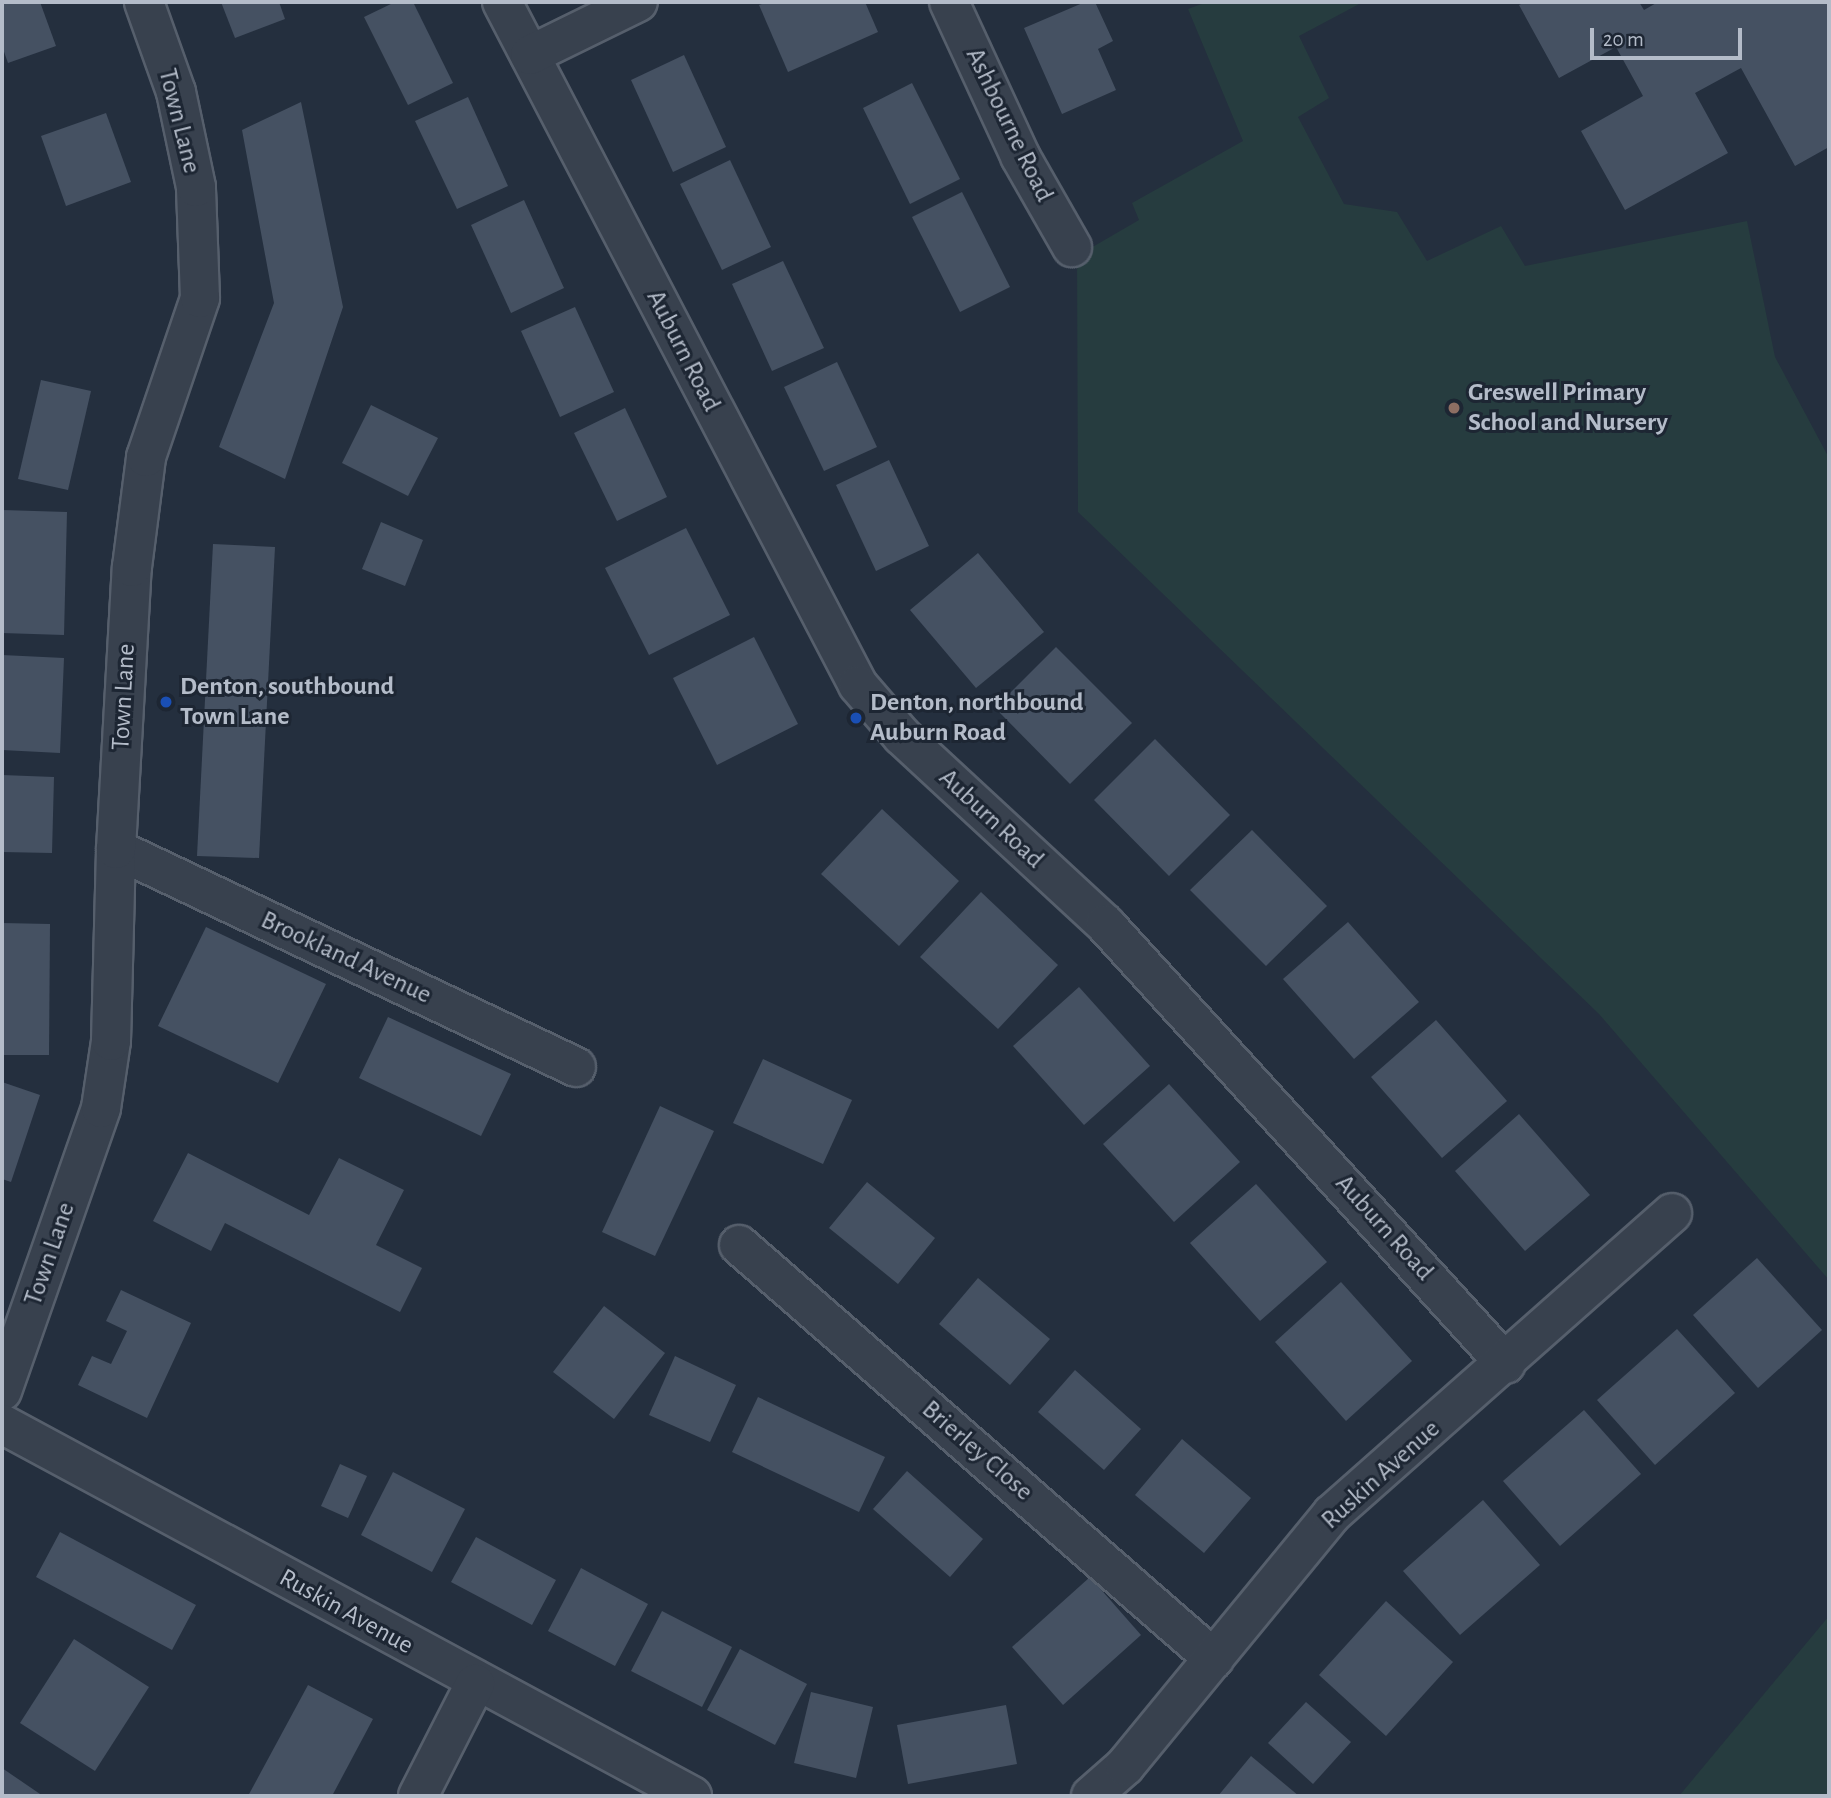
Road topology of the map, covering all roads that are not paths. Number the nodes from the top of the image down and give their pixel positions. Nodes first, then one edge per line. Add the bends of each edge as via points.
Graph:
1 (144, 2) edge
2 (502, 2) edge
3 (638, 2) edge
4 (949, 2) edge
5 (530, 55) junction
6 (1072, 247) dead end
7 (116, 849) junction
8 (576, 1067) dead end
9 (1672, 1213) dead end
10 (739, 1245) dead end
11 (1506, 1364) junction
12 (2, 1391) edge
13 (2, 1424) edge
14 (1214, 1659) junction
15 (475, 1684) junction
16 (418, 1796) edge
17 (692, 1796) edge
18 (1091, 1796) edge

1 - 7 street, Town Lane via 176,93 196,187 200,298 146,457 132,567
2 - 5 street, Auburn Road
3 - 5 street
4 - 6 street, Ashbourne Road via 1020,156
5 - 11 street, Auburn Road via 858,685 902,736 1105,924
7 - 8 street, Brookland Avenue
7 - 12 street, Town Lane via 111,1041 101,1108
9 - 11 street, Ruskin Avenue
10 - 14 street, Brierley Close
11 - 14 street, Ruskin Avenue via 1332,1514
13 - 15 street, Ruskin Avenue
14 - 18 street, Ruskin Avenue via 1125,1766
15 - 16 street
15 - 17 street, Ruskin Avenue

